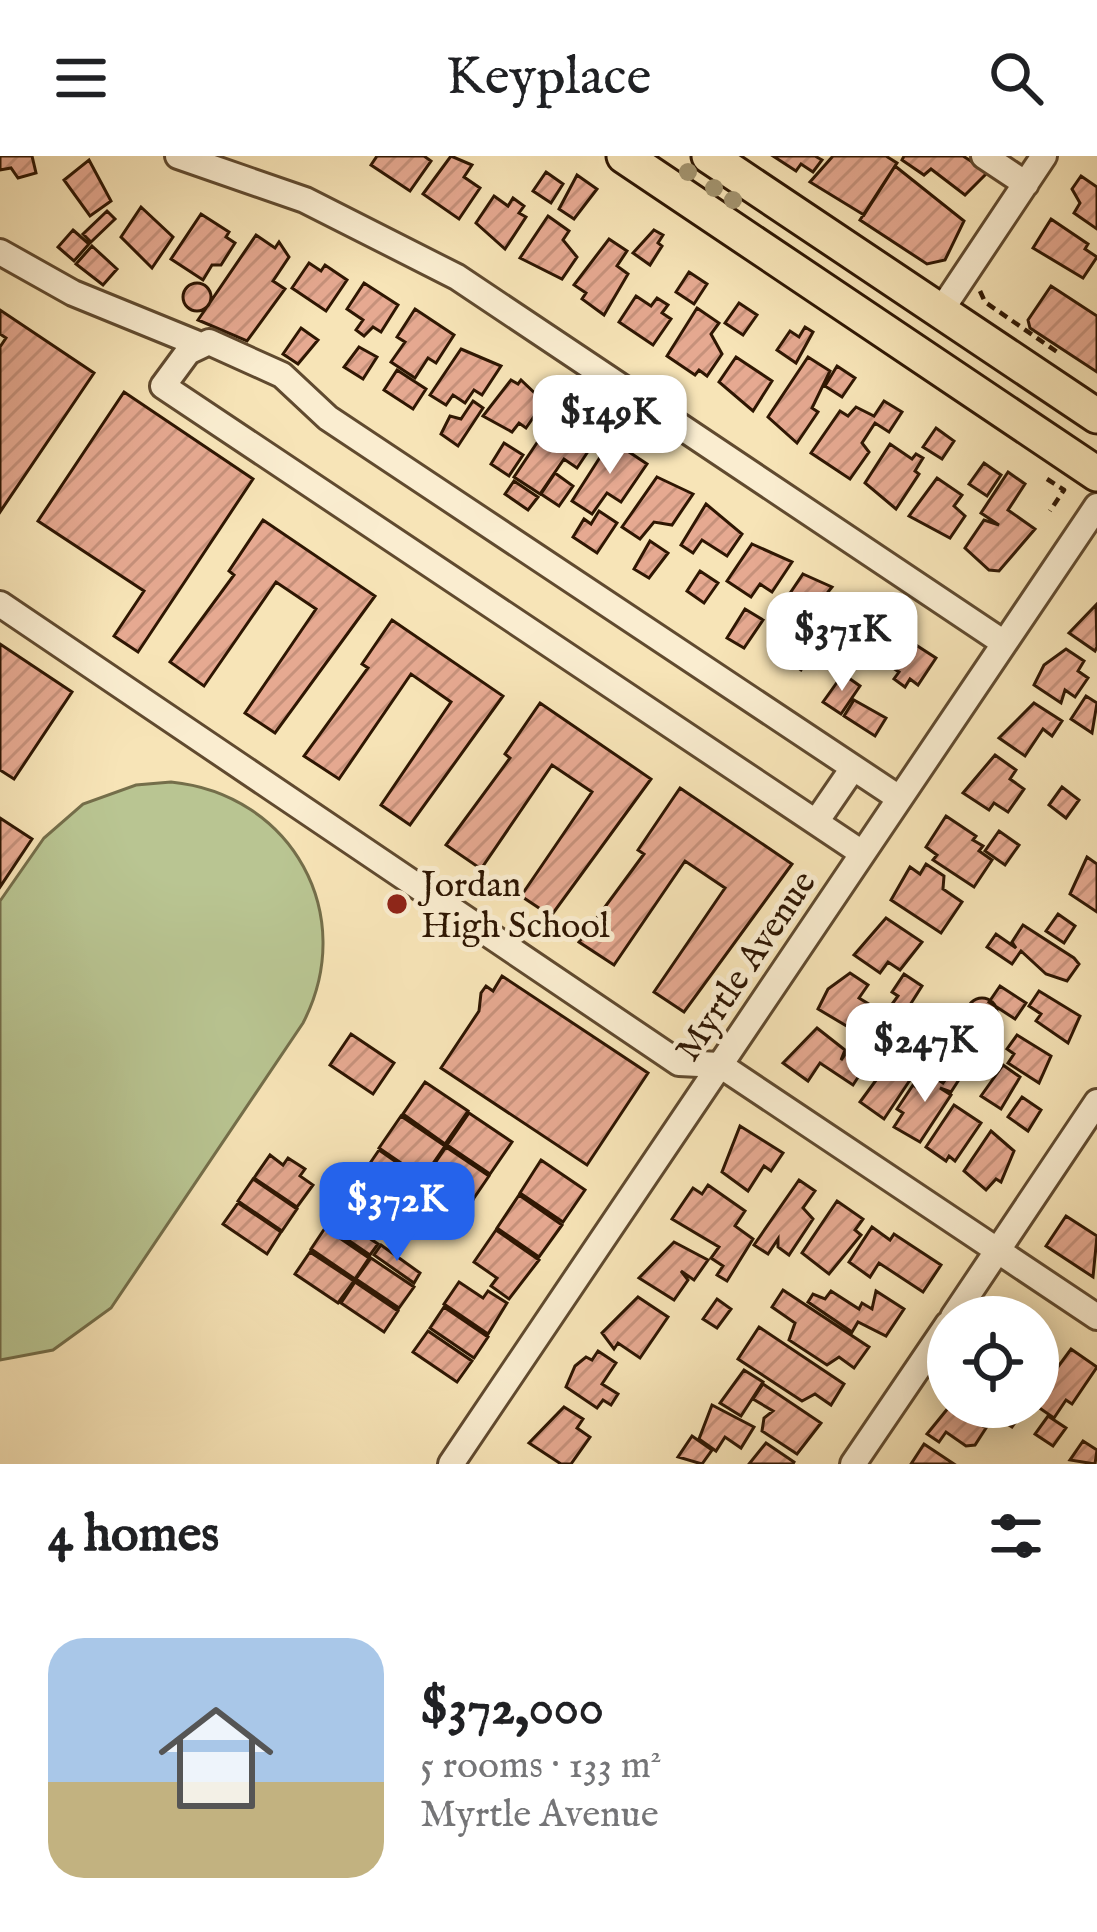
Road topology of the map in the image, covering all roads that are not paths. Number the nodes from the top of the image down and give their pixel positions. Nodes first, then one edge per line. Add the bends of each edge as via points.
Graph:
1 (178, 156) edge
2 (624, 156) edge
3 (709, 156) edge
4 (984, 156) edge
5 (1044, 156) edge
6 (1025, 184) junction
7 (0, 252) edge
8 (940, 312) junction
9 (198, 344) junction
10 (1095, 409) edge
11 (1084, 485) edge
12 (1097, 506) edge
13 (0, 604) edge
14 (1004, 643) junction
15 (853, 768) junction
16 (899, 798) junction
17 (816, 823) junction
18 (862, 853) junction
19 (720, 1065) junction
20 (1097, 1102) edge
21 (998, 1250) junction
22 (966, 1296) edge
23 (1097, 1317) edge
24 (927, 1354) edge
25 (451, 1464) edge
26 (854, 1464) edge

1 - 14 street via 305,200 457,277
2 - 11 main road
3 - 8 main road
4 - 6 street
5 - 6 street
6 - 8 street
7 - 9 street via 73,293
8 - 10 main road
9 - 15 street via 222,343 282,375 328,418
9 - 17 street via 164,386
12 - 14 street, Myrtle Avenue
13 - 19 street via 680,1063
14 - 16 street, Myrtle Avenue
15 - 16 street
15 - 17 street
16 - 18 street, Myrtle Avenue
17 - 18 street
18 - 19 street, Myrtle Avenue
19 - 21 street
19 - 25 street, Myrtle Avenue
20 - 21 street
21 - 22 street
21 - 23 street
24 - 26 street

